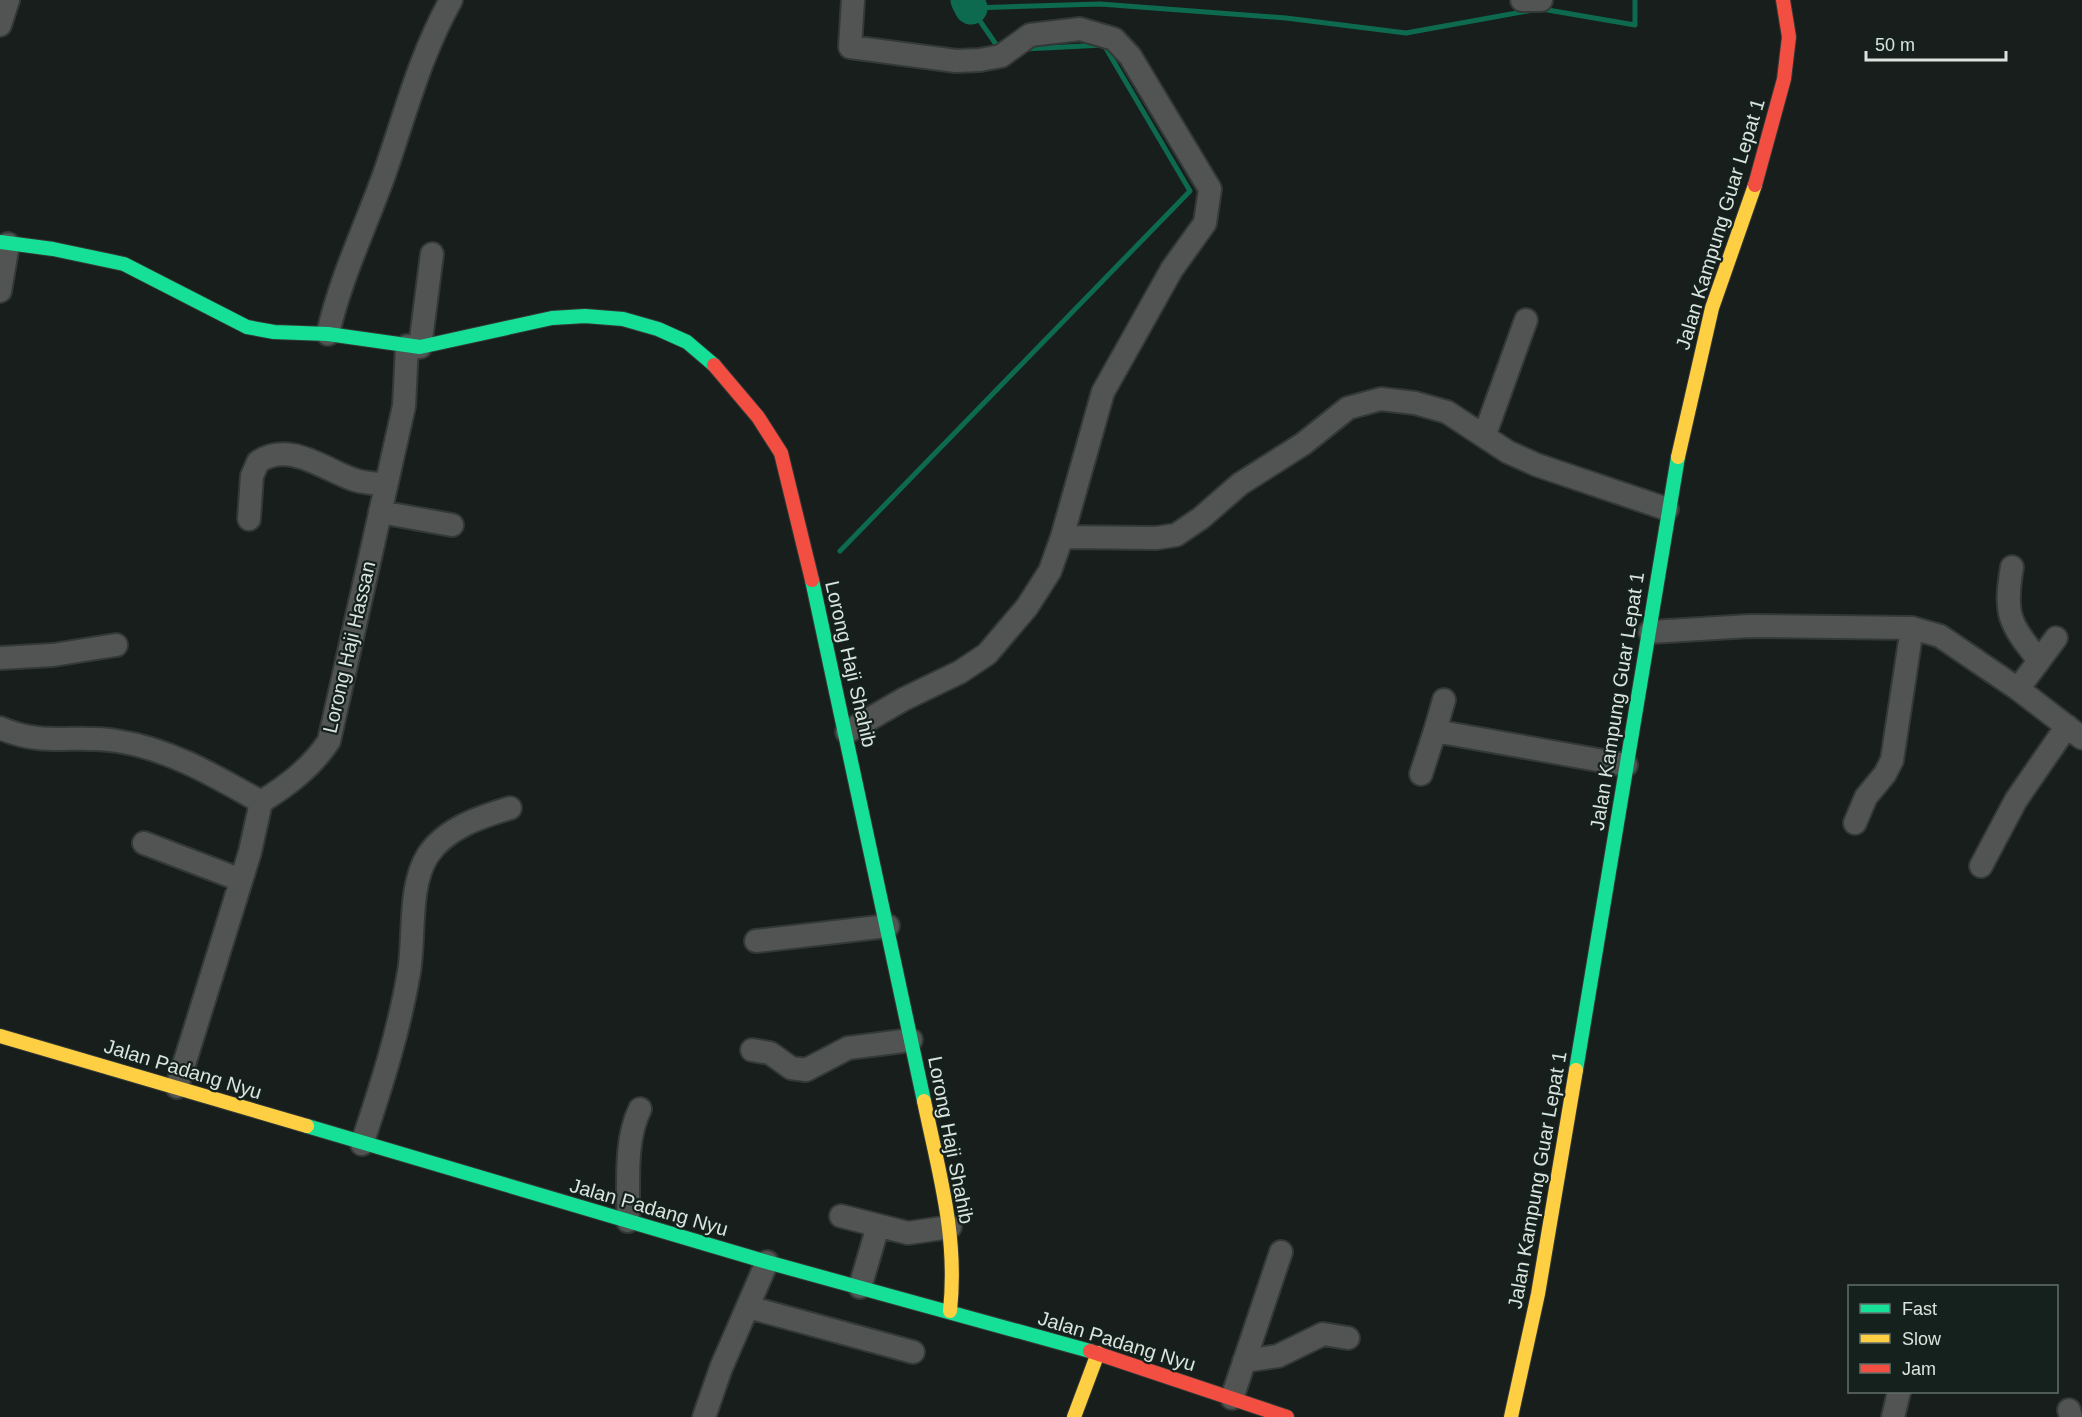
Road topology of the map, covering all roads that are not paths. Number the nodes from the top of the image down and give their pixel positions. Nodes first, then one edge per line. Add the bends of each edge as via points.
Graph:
1 (8, 0) edge
2 (451, 0) edge
3 (853, 0) edge
4 (1522, 0) edge
5 (1541, 0) edge
6 (1783, 0) edge
7 (0, 25) edge
8 (4, 243) edge
9 (432, 254) dead end
10 (0, 291) edge
11 (1526, 320) dead end
12 (328, 334) junction
13 (413, 346) junction
14 (1485, 434) junction
15 (385, 484) junction
16 (1667, 508) junction
17 (380, 512) junction
18 (249, 519) dead end
19 (452, 525) dead end
20 (1062, 537) junction
21 (2012, 567) dead end
22 (1912, 628) junction
23 (1650, 632) junction
24 (2056, 638) dead end
25 (116, 645) dead end
26 (0, 658) edge
27 (2038, 660) junction
28 (2018, 689) junction
29 (1444, 700) dead end
30 (0, 728) edge
31 (1436, 731) junction
32 (847, 732) junction
33 (2075, 732) edge
34 (1626, 765) junction
35 (1421, 774) dead end
36 (261, 802) junction
37 (510, 808) dead end
38 (1855, 823) dead end
39 (144, 843) dead end
40 (1981, 866) dead end
41 (241, 880) junction
42 (888, 926) junction
43 (756, 941) dead end
44 (0, 1036) edge
45 (911, 1040) junction
46 (752, 1050) dead end
47 (177, 1087) junction
48 (640, 1109) dead end
49 (362, 1144) junction
50 (841, 1216) dead end
51 (628, 1221) junction
52 (878, 1226) junction
53 (950, 1227) junction
54 (1281, 1252) dead end
55 (767, 1262) junction
56 (860, 1287) junction
57 (748, 1307) junction
58 (950, 1311) junction
59 (1348, 1338) dead end
60 (913, 1352) dead end
61 (1098, 1353) junction
62 (1244, 1361) junction
63 (1899, 1393) edge
64 (1232, 1398) junction
65 (1278, 1415) edge
66 (704, 1417) edge
67 (1074, 1417) edge
68 (1511, 1417) edge
69 (1893, 1417) edge

1 - 7 street
2 - 12 street via 413,81 384,174 336,299
3 - 20 street via 850,47 956,61 1001,56 1030,35 1080,29 1114,39 1130,57 1210,189 1205,223 1172,269 1103,392
4 - 5 street
6 - 16 street, Jalan Kampung Guar Lepat 1 via 1789,37 1784,79 1754,189 1712,308
8 - 10 street
8 - 12 street via 124,264 247,327
9 - 13 street, Lorong Haji Hassan
11 - 14 street
12 - 13 street
13 - 15 street, Lorong Haji Hassan via 404,406
13 - 32 street, Lorong Haji Shahib via 552,318 623,319 658,328 687,342 721,371 781,453
14 - 16 street via 1508,452 1537,465
14 - 20 street via 1447,412 1381,399 1348,408 1303,444 1240,483 1176,535
15 - 17 street, Lorong Haji Hassan
15 - 18 street via 352,480 316,462 274,453 258,462 252,476
16 - 23 street, Jalan Kampung Guar Lepat 1
17 - 19 street
17 - 36 street, Lorong Haji Hassan via 329,741 291,783
20 - 32 street via 1050,571 1027,607 987,654
21 - 27 street via 2007,597 2009,613 2014,629
22 - 23 street via 1750,626
22 - 28 street via 1940,636
22 - 38 street via 1892,760 1866,797
23 - 34 street, Jalan Kampung Guar Lepat 1
24 - 27 street
25 - 26 street
27 - 28 street
28 - 33 street
29 - 31 street
30 - 36 street via 36,739 92,737 156,750 186,761
31 - 34 street
31 - 35 street
32 - 42 street, Lorong Haji Shahib
33 - 40 street via 2016,800
34 - 68 street, Jalan Kampung Guar Lepat 1 via 1538,1294
36 - 41 street
37 - 49 street via 459,827 428,856 417,888 409,969 394,1048
39 - 41 street
41 - 47 street
42 - 43 street
42 - 45 street, Lorong Haji Shahib
44 - 47 street, Jalan Padang Nyu
45 - 46 street via 848,1048 806,1070 791,1068 770,1053
45 - 53 street, Lorong Haji Shahib
47 - 49 street, Jalan Padang Nyu
48 - 51 street via 632,1140
49 - 51 street, Jalan Padang Nyu
50 - 52 street
51 - 55 street, Jalan Padang Nyu
52 - 53 street via 908,1233
52 - 56 street
53 - 58 street, Lorong Haji Shahib via 954,1272
54 - 62 street
55 - 56 street, Jalan Padang Nyu
55 - 57 street
56 - 58 street, Jalan Padang Nyu
57 - 60 street
57 - 66 street
58 - 61 street, Jalan Padang Nyu
59 - 62 street via 1323,1334 1278,1356
61 - 64 street, Jalan Padang Nyu
61 - 67 street
62 - 64 street
63 - 69 street
64 - 65 street, Jalan Padang Nyu

